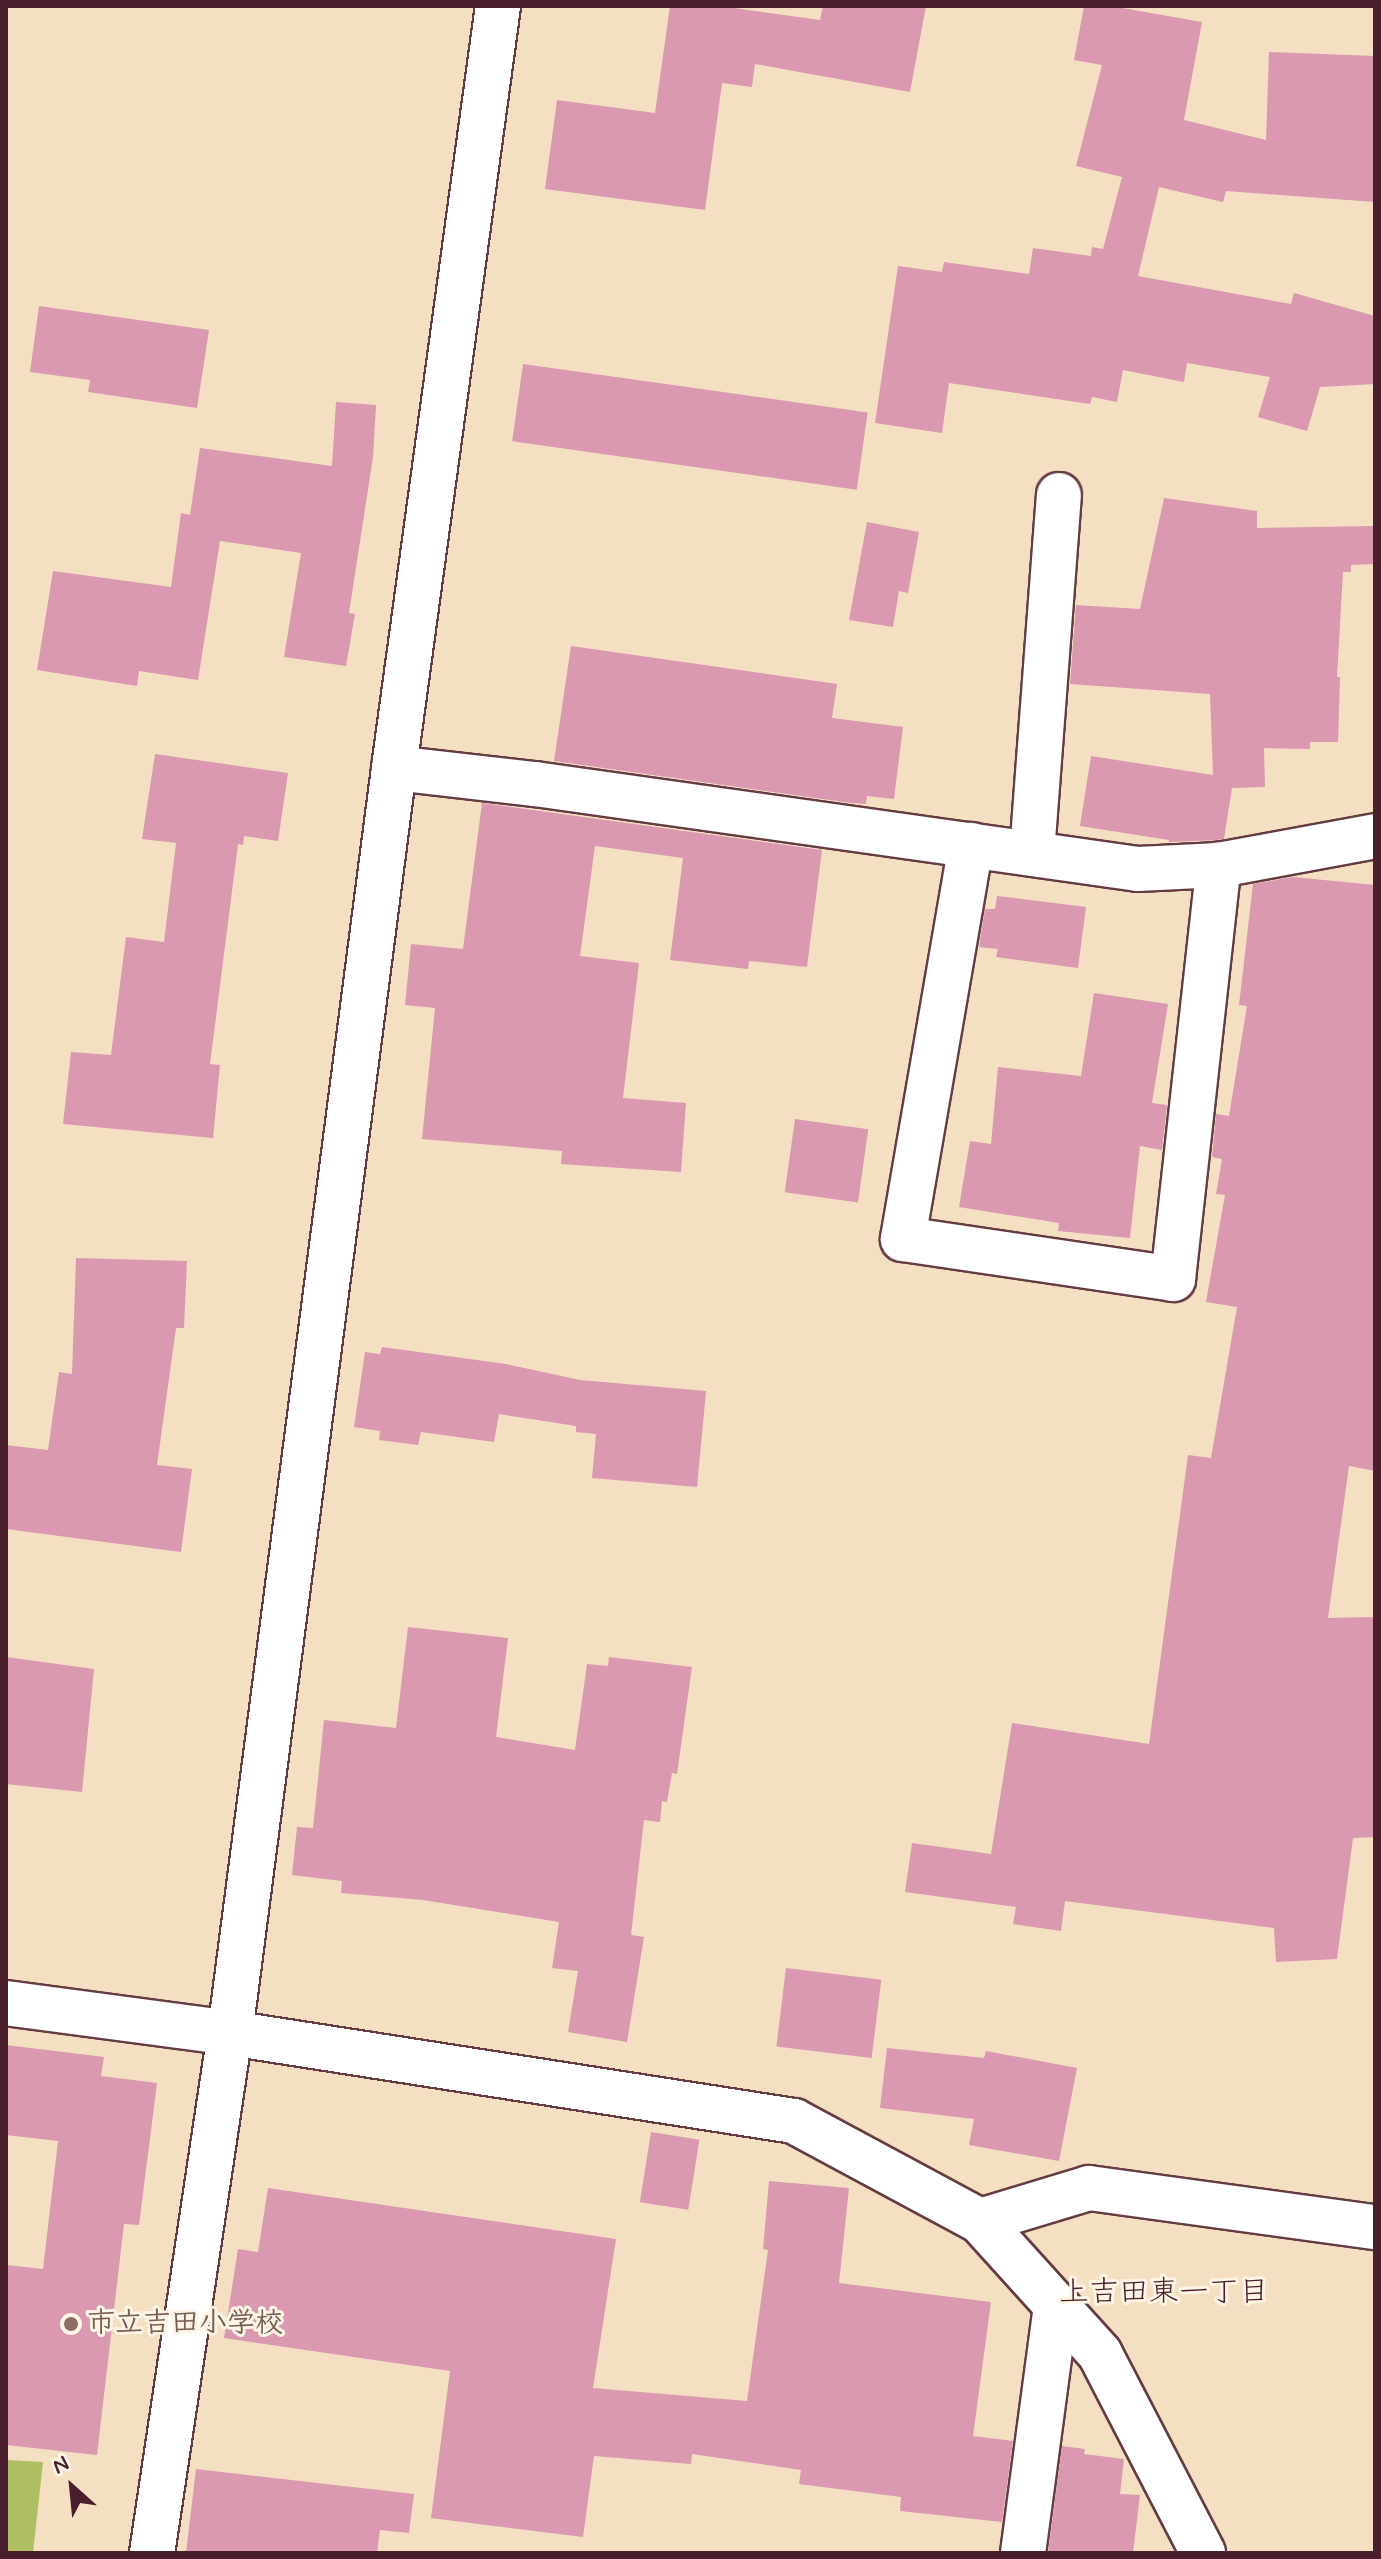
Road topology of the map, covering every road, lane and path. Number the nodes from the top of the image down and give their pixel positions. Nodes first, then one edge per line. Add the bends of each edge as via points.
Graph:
1 (498, 6) edge
2 (1059, 495) dead end
3 (394, 768) junction
4 (1375, 836) edge
5 (971, 845) junction
6 (1032, 853) junction
7 (1219, 865) junction
8 (6, 2003) edge
9 (230, 2033) junction
10 (980, 2221) junction
11 (1375, 2227) edge
12 (1056, 2305) junction
13 (152, 2553) edge
14 (1023, 2553) edge
15 (1203, 2553) edge

1 - 3 street
2 - 6 street
3 - 5 street
3 - 9 street
4 - 7 street
5 - 6 street
5 - 7 street via 903,1239 1173,1279
6 - 7 street via 1138,869
8 - 9 street
9 - 10 street via 794,2121
9 - 13 street
10 - 11 street via 1089,2188
10 - 12 street
12 - 14 street
12 - 15 street via 1100,2354

